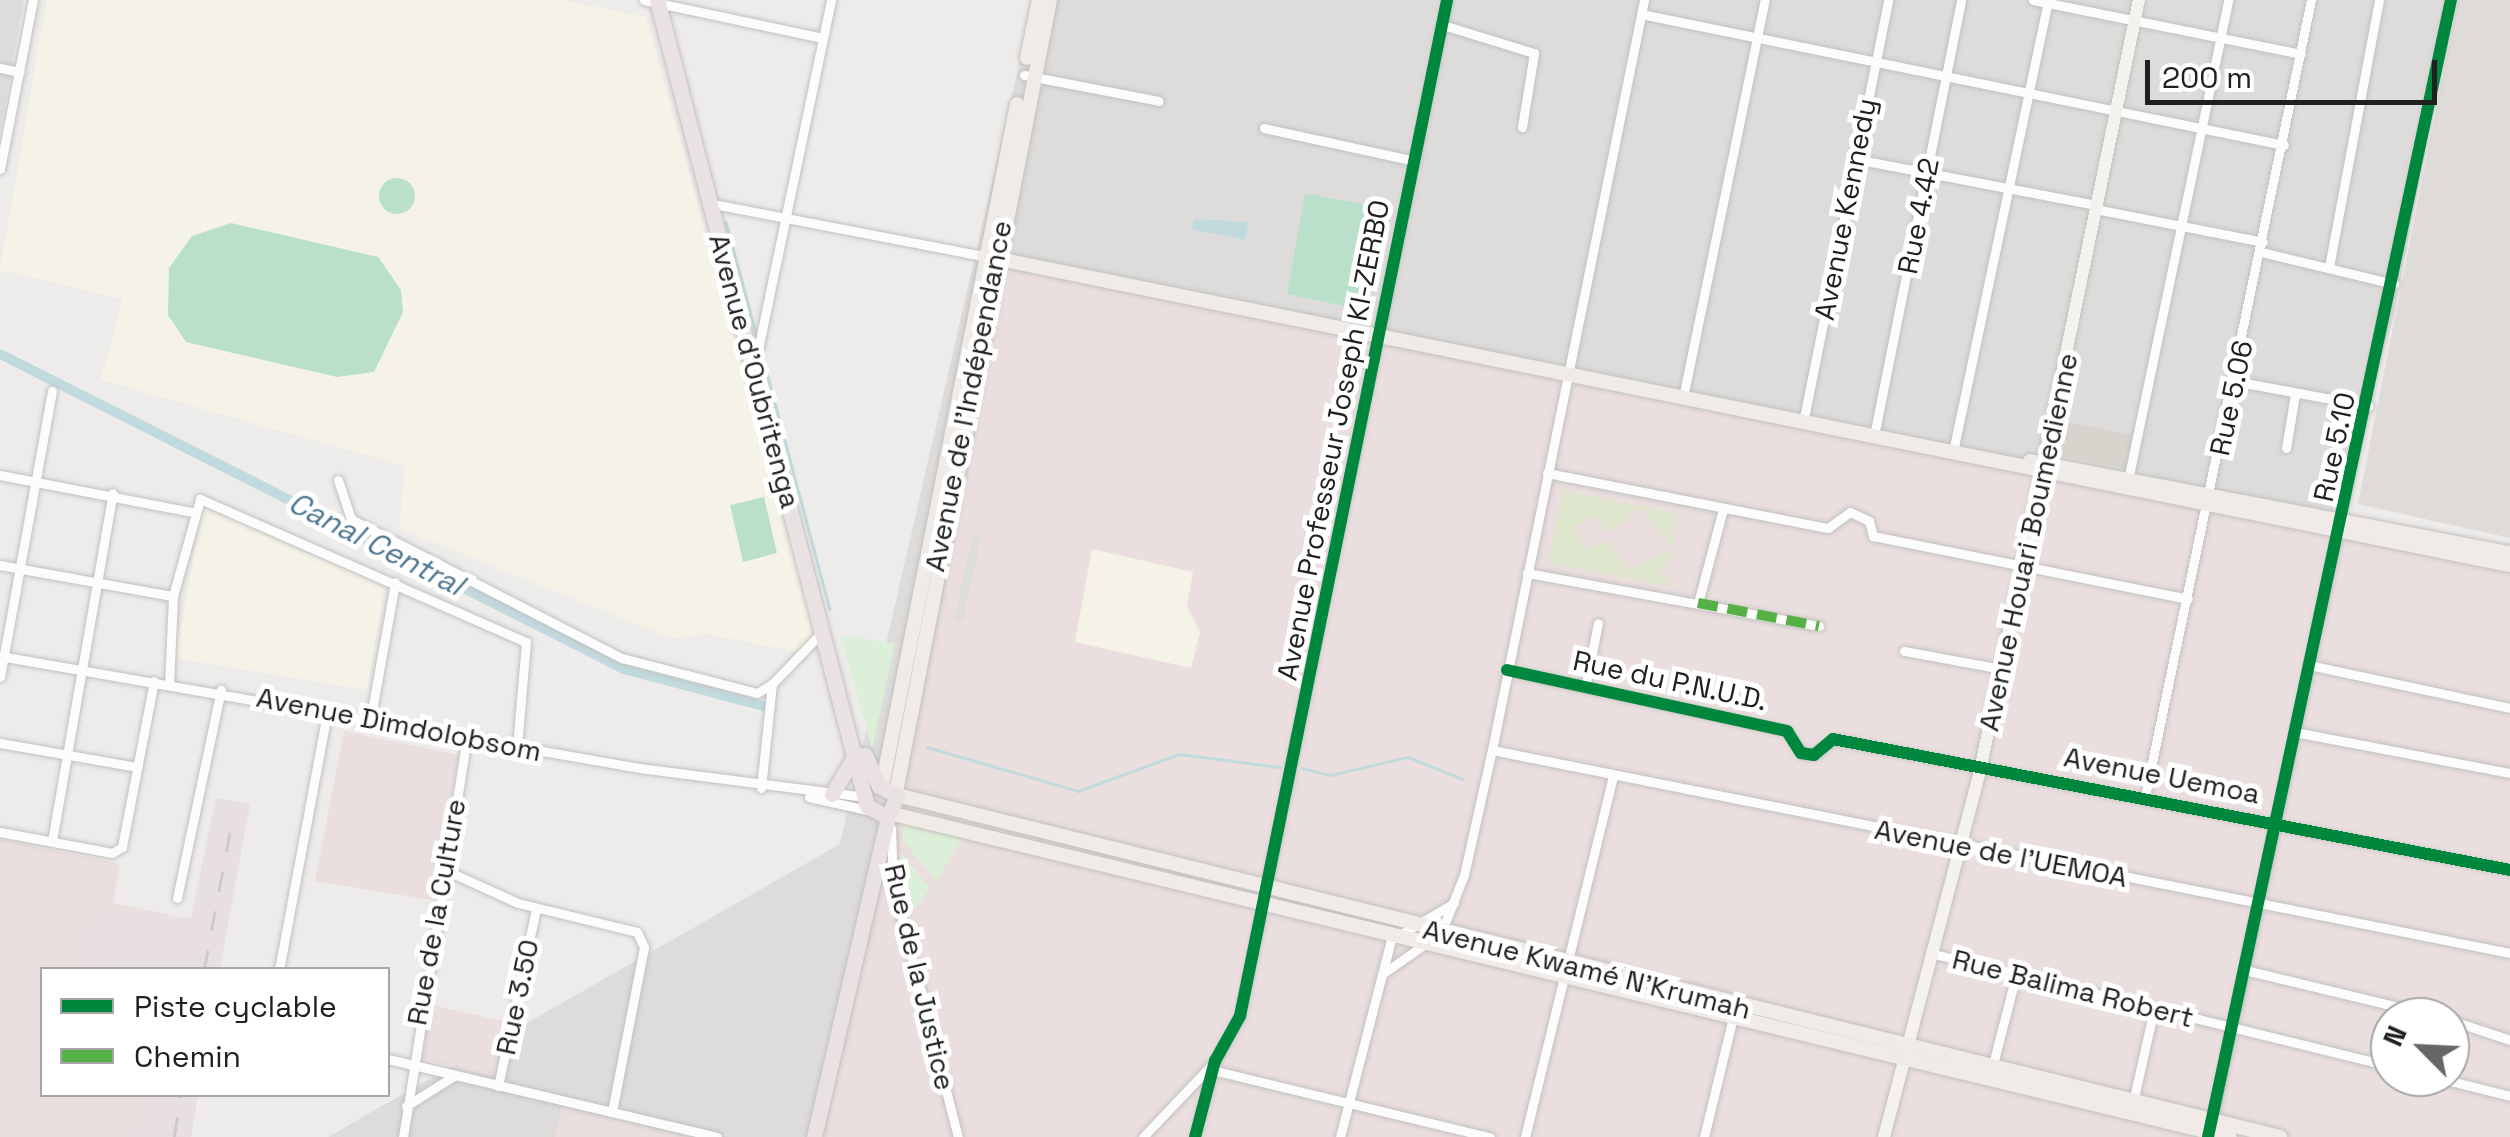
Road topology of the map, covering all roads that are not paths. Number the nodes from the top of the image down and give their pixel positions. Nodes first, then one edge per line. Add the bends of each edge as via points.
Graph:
1 (33, 0) edge
2 (831, 0) edge
3 (1039, 0) edge
4 (1050, 0) edge
5 (1447, 0) edge
6 (1644, 0) edge
7 (1764, 0) edge
8 (1888, 0) edge
9 (1961, 0) edge
10 (2033, 0) edge
11 (2139, 0) edge
12 (2228, 0) edge
13 (2311, 0) edge
14 (2379, 0) edge
15 (2452, 0) edge
16 (653, 1) edge
17 (2048, 2) edge
18 (1641, 14) junction
19 (2134, 21) junction
20 (1443, 25) junction
21 (1758, 36) junction
22 (823, 38) junction
23 (2220, 38) junction
24 (2301, 54) junction
25 (1876, 60) junction
26 (0, 68) edge
27 (20, 72) junction
28 (1947, 74) junction
29 (1028, 76) junction
30 (2028, 91) junction
31 (1159, 100) dead end
32 (2116, 108) junction
33 (1522, 127) dead end
34 (2202, 127) junction
35 (1264, 128) dead end
36 (2284, 144) junction
37 (1, 157) edge
38 (1854, 158) junction
39 (1415, 162) junction
40 (0, 170) edge
41 (1926, 171) junction
42 (2009, 188) junction
43 (708, 203) junction
44 (2096, 207) junction
45 (786, 217) junction
46 (2182, 226) junction
47 (2262, 247) junction
48 (989, 257) junction
49 (2329, 267) junction
50 (2394, 284) junction
51 (1380, 332) junction
52 (754, 368) junction
53 (1568, 369) junction
54 (2234, 381) junction
55 (52, 391) dead end
56 (1684, 393) junction
57 (2295, 394) junction
58 (2369, 406) junction
59 (1804, 418) junction
60 (1875, 431) junction
61 (1954, 447) junction
62 (2286, 448) dead end
63 (2045, 465) junction
64 (1548, 473) junction
65 (0, 475) edge
66 (338, 480) dead end
67 (34, 482) junction
68 (2128, 482) junction
69 (113, 493) junction
70 (2210, 499) junction
71 (1723, 508) junction
72 (192, 512) junction
73 (2344, 527) junction
74 (2510, 553) edge
75 (0, 565) edge
76 (2510, 565) edge
77 (2024, 566) junction
78 (19, 569) junction
79 (1527, 573) junction
80 (98, 580) junction
81 (394, 582) junction
82 (173, 596) junction
83 (2188, 599) junction
84 (1698, 603) junction
85 (1598, 622) dead end
86 (1820, 626) dead end
87 (824, 630) junction
88 (1904, 651) dead end
89 (2, 656) edge
90 (2314, 666) junction
91 (82, 668) junction
92 (2002, 669) junction
93 (1507, 670) junction
94 (0, 676) edge
95 (154, 681) junction
96 (772, 684) junction
97 (169, 686) junction
98 (1585, 687) junction
99 (221, 690) junction
100 (2510, 708) edge
101 (328, 709) junction
102 (371, 716) junction
103 (2300, 732) junction
104 (467, 738) junction
105 (0, 743) edge
106 (856, 744) junction
107 (517, 747) junction
108 (1492, 750) junction
109 (67, 754) junction
110 (1982, 766) junction
111 (138, 767) junction
112 (2510, 774) edge
113 (1613, 776) junction
114 (762, 788) junction
115 (797, 793) junction
116 (832, 794) junction
117 (2145, 796) junction
118 (882, 802) junction
119 (2282, 824) junction
120 (0, 832) edge
121 (52, 840) junction
122 (1960, 846) junction
123 (442, 869) junction
124 (2510, 870) edge
125 (1266, 896) junction
126 (177, 898) dead end
127 (1454, 903) junction
128 (2263, 904) junction
129 (536, 908) junction
130 (1411, 926) junction
131 (1441, 933) junction
132 (1394, 936) junction
133 (1426, 944) junction
134 (1930, 953) junction
135 (2510, 953) edge
136 (281, 967) edge
137 (2249, 970) junction
138 (1566, 971) junction
139 (1385, 972) junction
140 (2016, 975) junction
141 (2370, 1000) edge
142 (2154, 1010) junction
143 (1734, 1011) junction
144 (2470, 1027) edge
145 (2235, 1028) junction
146 (2510, 1040) edge
147 (1904, 1052) junction
148 (390, 1060) edge
149 (2370, 1061) edge
150 (408, 1064) junction
151 (1214, 1065) junction
152 (1984, 1069) junction
153 (456, 1074) junction
154 (498, 1086) junction
155 (2470, 1086) edge
156 (2510, 1096) edge
157 (1348, 1102) junction
158 (2132, 1102) junction
159 (406, 1106) junction
160 (612, 1112) junction
161 (2210, 1130) edge
162 (402, 1137) edge
163 (717, 1137) edge
164 (814, 1137) edge
165 (958, 1137) edge
166 (1143, 1137) edge
167 (1194, 1137) edge
168 (1340, 1137) edge
169 (1490, 1137) edge
170 (1525, 1137) edge
171 (1704, 1137) edge
172 (1884, 1137) edge
173 (2230, 1137) edge
174 (2280, 1137) edge

1 - 27 street
2 - 22 street
3 - 29 main road, Avenue de l'Indépendance
4 - 29 main road, Avenue de l'Indépendance
5 - 20 street, Avenue Professeur Joseph KI-ZERBO
6 - 18 street
7 - 21 street
8 - 25 street, Avenue Kennedy
9 - 28 street, Rue 4.42
10 - 17 street
11 - 19 main road, Avenue Houari Boumedienne
12 - 23 street
13 - 24 street, Rue 5.06
14 - 49 street
15 - 50 street, Rue 5.10
16 - 22 street
16 - 43 highway, Avenue d'Oubritenga
17 - 19 street
17 - 30 street
18 - 21 street
18 - 53 street
19 - 23 street
19 - 32 main road, Avenue Houari Boumedienne
20 - 33 street via 1531,49
20 - 39 street, Avenue Professeur Joseph KI-ZERBO
21 - 25 street
21 - 56 street
22 - 45 street
23 - 24 street
23 - 34 street
24 - 36 street, Rue 5.06
25 - 28 street
25 - 38 street, Avenue Kennedy
26 - 27 street
27 - 37 street
28 - 30 street
28 - 41 street, Rue 4.42
29 - 31 street
29 - 48 main road, Avenue de l'Indépendance
30 - 32 street
30 - 42 street
32 - 34 street
32 - 44 main road, Avenue Houari Boumedienne
34 - 36 street
34 - 46 street
35 - 39 street
36 - 47 street, Rue 5.06
37 - 40 street
38 - 41 street
38 - 59 street, Avenue Kennedy
39 - 51 street, Avenue Professeur Joseph KI-ZERBO
41 - 42 street
41 - 60 street, Rue 4.42
42 - 44 street
42 - 61 street
43 - 45 street
43 - 52 highway, Avenue d'Oubritenga
44 - 46 street
44 - 63 main road, Avenue Houari Boumedienne
45 - 48 street
45 - 52 street
46 - 47 street
46 - 68 street
47 - 49 street
47 - 54 street, Rue 5.06
48 - 51 main road
48 - 118 main road, Avenue de l'Indépendance
49 - 50 street
50 - 58 street, Rue 5.10
51 - 53 main road
51 - 125 street, Avenue Professeur Joseph KI-ZERBO
52 - 87 highway, Avenue d'Oubritenga
53 - 56 main road
53 - 64 street
54 - 57 street
54 - 70 street, Rue 5.06
55 - 67 street
56 - 59 main road
57 - 58 street
57 - 62 street
58 - 73 street, Rue 5.10
59 - 60 main road
60 - 61 main road
61 - 63 main road
63 - 68 main road
63 - 77 main road, Avenue Houari Boumedienne
64 - 71 street
64 - 79 street
65 - 67 street
66 - 96 street via 351,518 606,650 757,693
67 - 69 street
67 - 78 street
68 - 70 main road
69 - 72 street
69 - 80 street
70 - 73 main road
70 - 83 street, Rue 5.06
71 - 77 street via 1828,528 1850,512 1869,521 1872,536
71 - 84 street
72 - 81 street via 200,499
72 - 82 street
73 - 74 main road
73 - 76 main road
73 - 90 street, Rue 5.10
75 - 78 street
77 - 83 street
77 - 92 main road, Avenue Houari Boumedienne
78 - 80 street
78 - 89 street
79 - 84 street
79 - 93 street
80 - 82 street
80 - 91 street
81 - 102 street
81 - 107 street via 531,649
82 - 97 street
83 - 117 street, Rue 5.06
84 - 86 street
85 - 98 street
87 - 96 street
87 - 106 highway, Avenue d'Oubritenga
88 - 92 street
89 - 91 street, Avenue Dimdolobsom
89 - 94 street
90 - 100 street
90 - 103 street, Rue 5.10
91 - 95 street, Avenue Dimdolobsom
91 - 109 street
92 - 110 main road, Avenue Houari Boumedienne
93 - 98 street, Rue du P.N.U.D.
93 - 108 street
95 - 97 street, Avenue Dimdolobsom
95 - 111 street
96 - 114 street
97 - 99 street, Avenue Dimdolobsom
98 - 110 street, Rue du P.N.U.D. via 1787,731 1801,753 1814,756 1833,739
99 - 101 street, Avenue Dimdolobsom
99 - 126 street
101 - 102 street, Avenue Dimdolobsom
101 - 136 street
102 - 104 street, Avenue Dimdolobsom
103 - 112 street
103 - 119 street, Rue 5.10
104 - 107 street, Avenue Dimdolobsom
104 - 123 street, Rue de la Culture
105 - 109 street
106 - 116 highway
106 - 118 highway, Avenue d'Oubritenga
107 - 114 street, Avenue Dimdolobsom
108 - 113 street, Avenue de l'UEMOA
108 - 127 street
109 - 111 street
109 - 121 street
110 - 117 street, Avenue Uemoa
110 - 122 main road, Avenue Houari Boumedienne
111 - 121 street via 126,842 112,853
113 - 122 street, Avenue de l'UEMOA
113 - 138 street
114 - 115 street, Avenue Dimdolobsom
115 - 116 street, Avenue Dimdolobsom
115 - 118 street, Avenue Dimdolobsom
116 - 118 street, Avenue Dimdolobsom
117 - 119 street, Avenue Uemoa
118 - 125 main road, Avenue Kwamé N'Krumah
118 - 164 highway via 872,887
118 - 165 street, Rue de la Justice via 893,884
119 - 124 street, Avenue Uemoa
119 - 128 street, Rue 5.10
120 - 121 street
122 - 128 street, Avenue de l'UEMOA
122 - 134 main road, Avenue Houari Boumedienne
123 - 129 street
123 - 150 street, Rue de la Culture
125 - 130 main road, Avenue Kwamé N'Krumah
125 - 132 main road, Avenue Kwamé N'Krumah
125 - 151 street, Avenue Professeur Joseph KI-ZERBO via 1240,1016
127 - 130 street
127 - 131 street
128 - 135 street, Avenue de l'UEMOA
128 - 137 street, Rue 5.10
129 - 154 street, Rue 3.50
129 - 160 street via 625,927 642,940
130 - 131 main road, Avenue Kwamé N'Krumah
130 - 132 street
131 - 133 street
131 - 138 main road, Avenue Kwamé N'Krumah
132 - 133 main road, Avenue Kwamé N'Krumah
132 - 139 street
133 - 138 main road, Avenue Kwamé N'Krumah
133 - 139 street
134 - 140 street, Rue Balima Robert
134 - 147 main road, Avenue Houari Boumedienne
137 - 141 street
137 - 145 street, Rue 5.10
138 - 143 main road, Avenue Kwamé N'Krumah
138 - 170 street
139 - 157 street
140 - 142 street, Rue Balima Robert
140 - 152 street
142 - 145 street, Rue Balima Robert
142 - 158 street
143 - 147 main road, Avenue Kwamé N'Krumah
143 - 171 street
144 - 146 street
145 - 149 street, Rue Balima Robert
145 - 161 street, Rue 5.10
147 - 152 main road, Avenue Kwamé N'Krumah
147 - 172 main road, Avenue Houari Boumedienne
148 - 150 street, Rue de la Culture
150 - 153 street
150 - 159 street
151 - 157 street
151 - 166 street
151 - 167 street
152 - 158 main road, Avenue Kwamé N'Krumah
152 - 161 main road, Avenue Kwamé N'Krumah
153 - 154 street
153 - 159 street
154 - 160 street
155 - 156 street
157 - 168 street
157 - 169 street
158 - 161 main road, Avenue Kwamé N'Krumah
159 - 162 street
160 - 163 street
161 - 173 main road, Avenue Kwamé N'Krumah
161 - 174 main road, Avenue Kwamé N'Krumah

